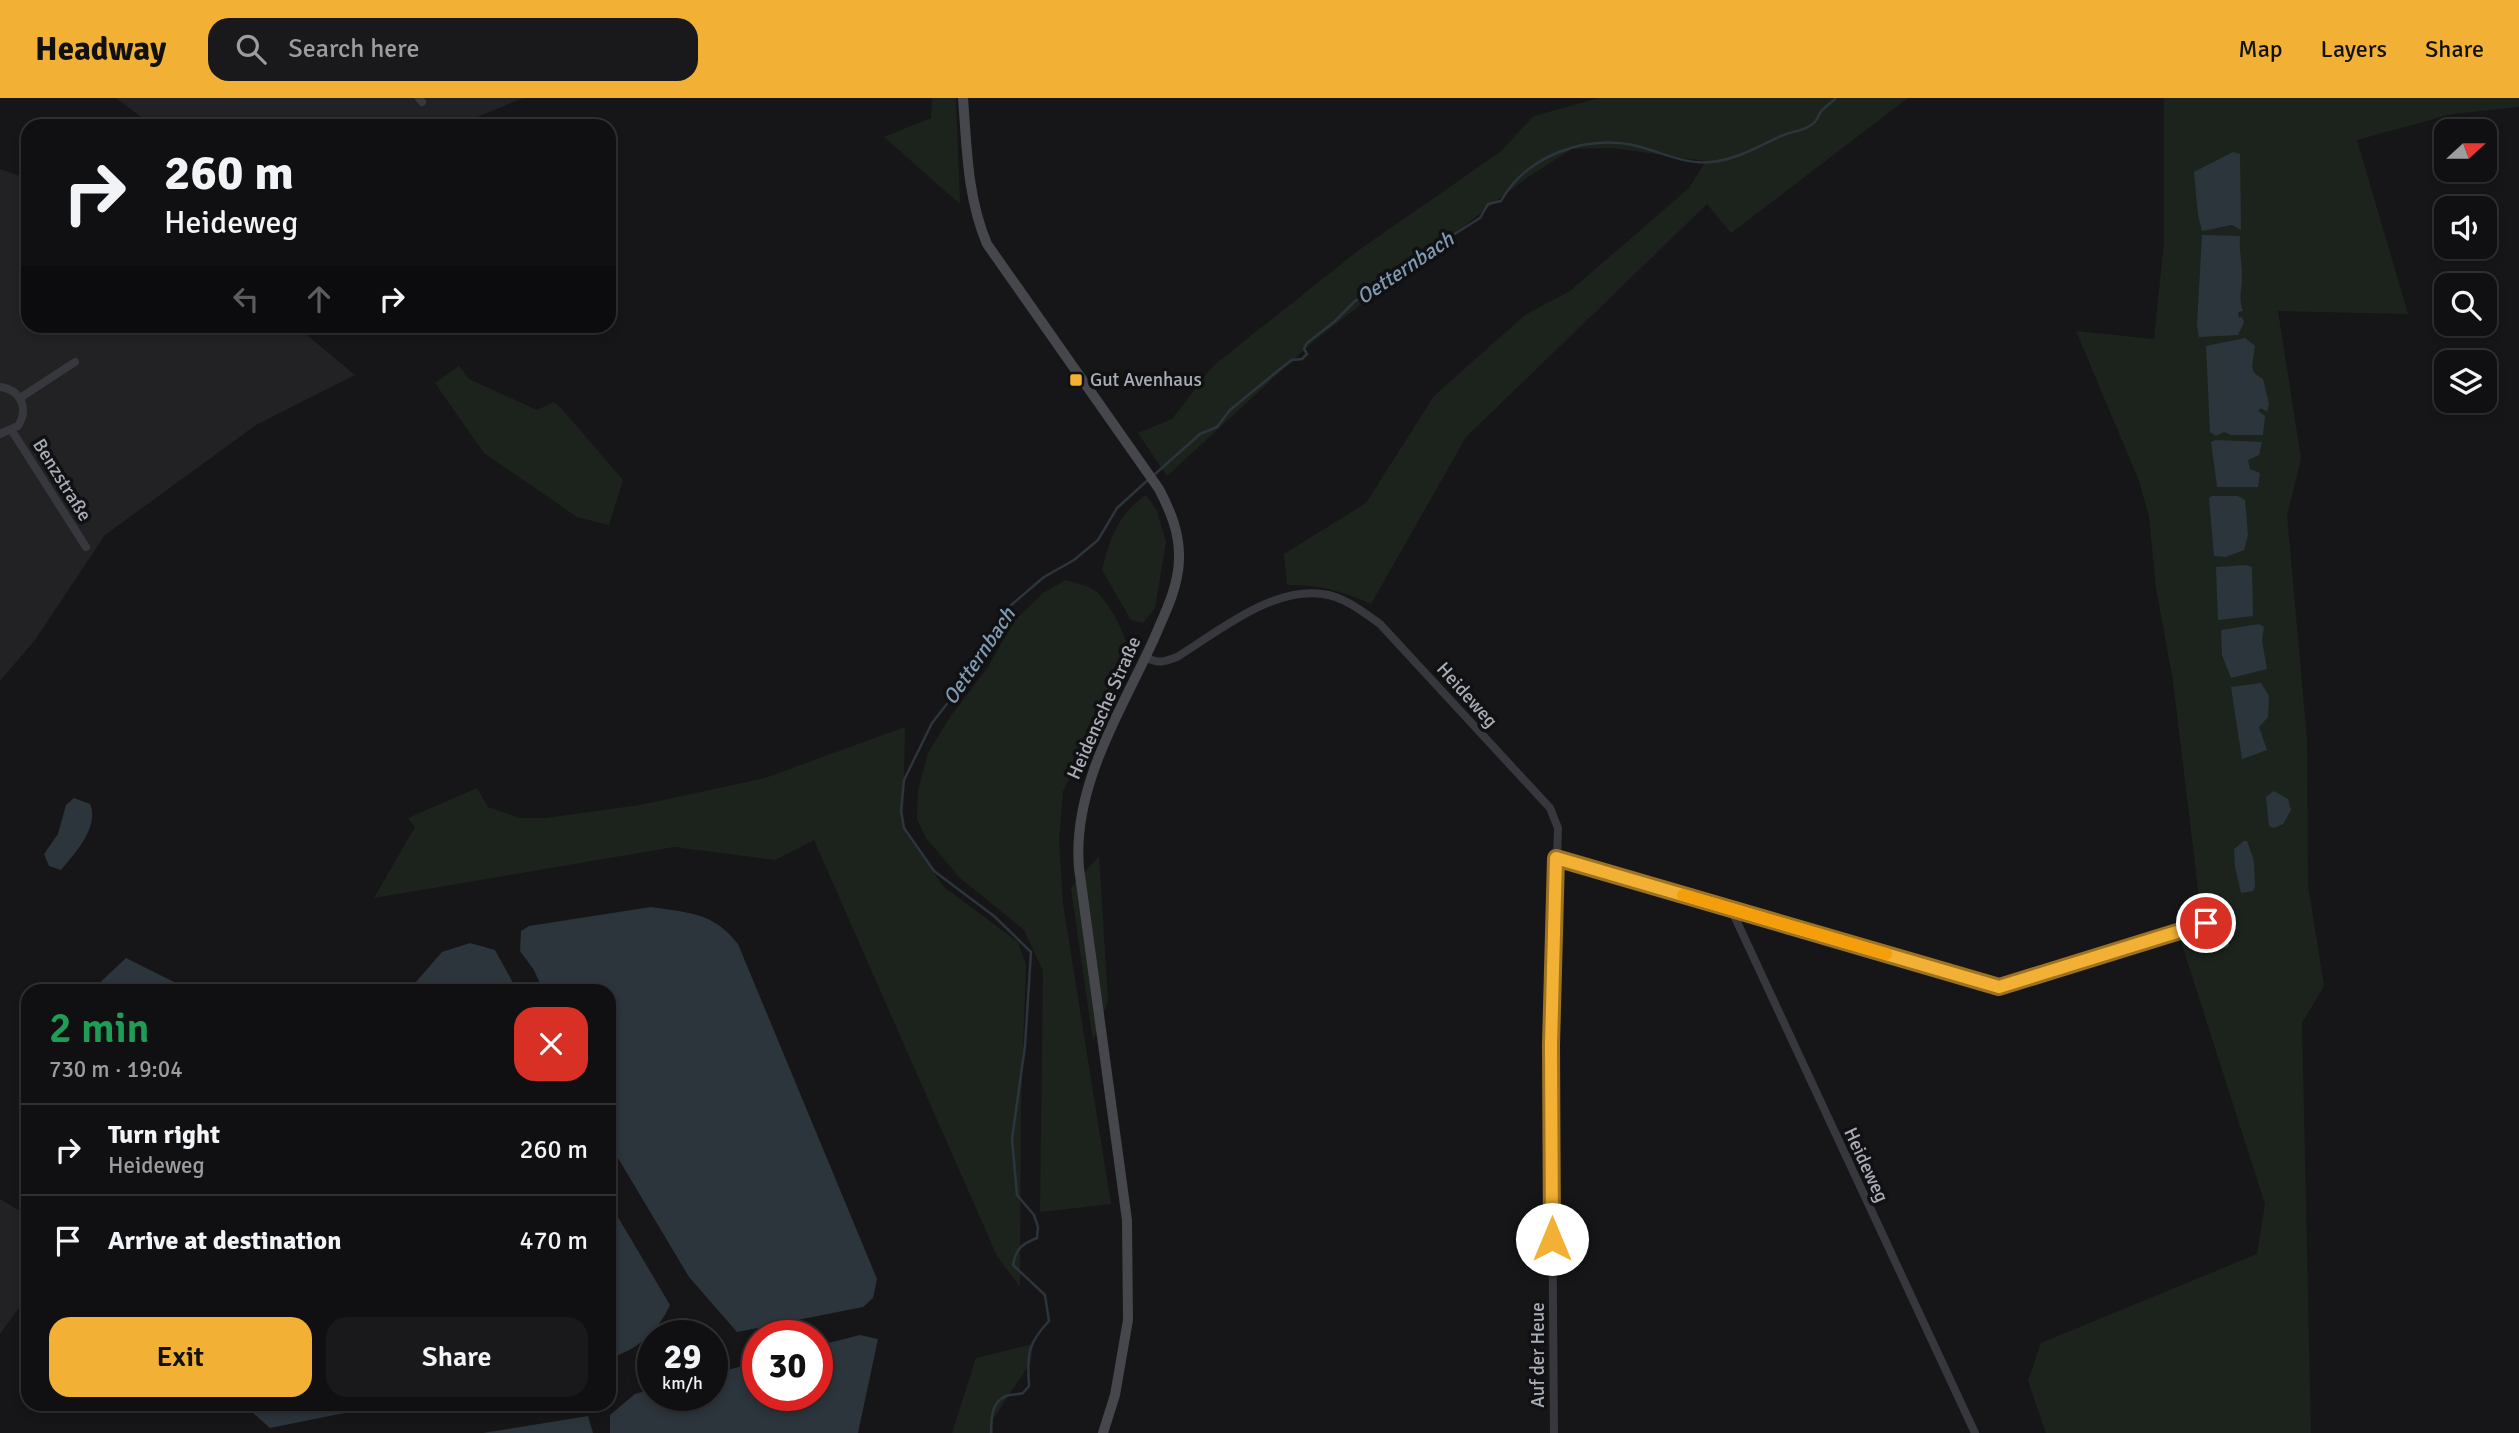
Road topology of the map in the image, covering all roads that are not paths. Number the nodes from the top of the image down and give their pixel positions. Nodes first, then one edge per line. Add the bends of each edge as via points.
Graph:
1 (963, 98) edge
2 (75, 362) dead end
3 (0, 387) edge
4 (20, 398) junction
5 (12, 431) junction
6 (0, 434) edge
7 (86, 547) dead end
8 (1145, 657) junction
9 (1556, 858) junction
10 (1731, 909) junction
11 (2225, 944) dead end
12 (1103, 1433) edge
13 (1554, 1433) edge
14 (1975, 1433) edge

1 - 8 main road, Heidensche Straße via 969,184 988,244 1159,489 1172,515 1178,540 1176,586
2 - 4 street
3 - 4 street
4 - 5 street via 24,412
5 - 6 street
5 - 7 street, Benzstraße
8 - 9 street, Heideweg via 1163,662 1177,657 1260,606 1299,594 1325,594 1354,605 1380,624 1550,808 1558,828
8 - 12 main road, Heidensche Straße via 1095,768 1079,824 1079,868 1127,1220 1128,1320 1115,1395
9 - 10 street
9 - 13 street, Auf der Heue via 1551,1045
10 - 11 street via 1999,987 2206,923
10 - 14 street, Heideweg

